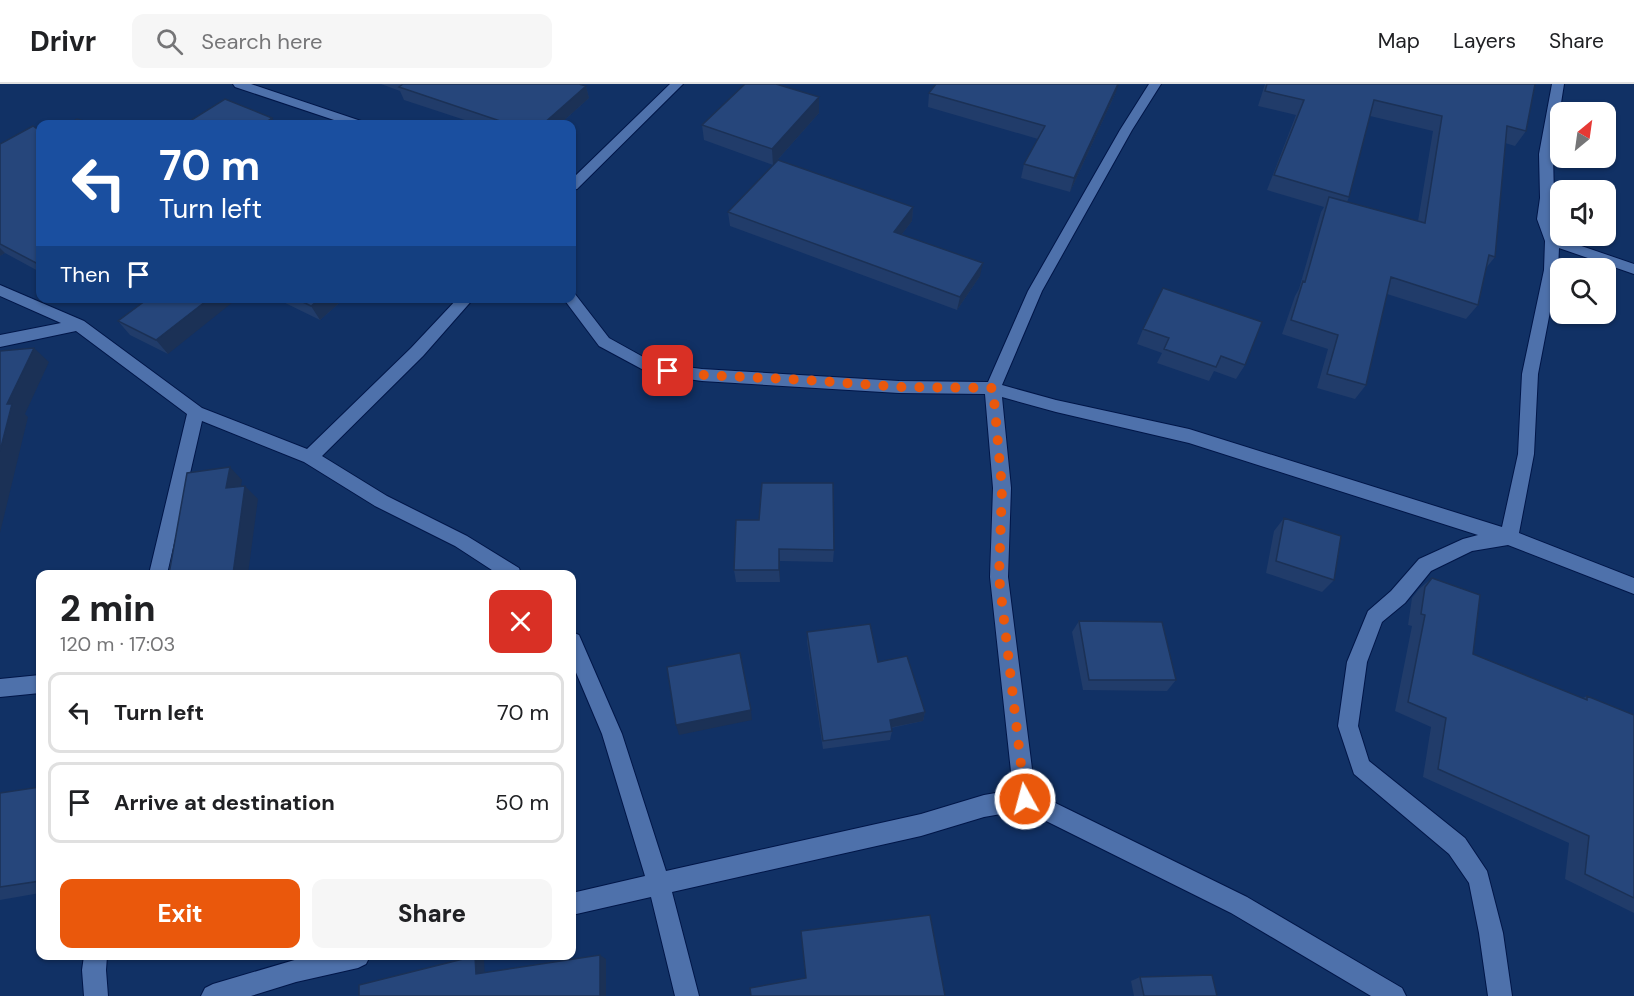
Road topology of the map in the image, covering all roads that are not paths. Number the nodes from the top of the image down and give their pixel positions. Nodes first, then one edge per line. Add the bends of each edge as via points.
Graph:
1 (239, 84) edge
2 (676, 84) edge
3 (1155, 84) edge
4 (1558, 84) edge
5 (345, 120) edge
6 (576, 182) edge
7 (1550, 236) edge
8 (1552, 246) edge
9 (1567, 246) edge
10 (1634, 269) edge
11 (0, 290) edge
12 (462, 303) edge
13 (574, 303) edge
14 (79, 325) junction
15 (0, 341) edge
16 (993, 388) junction
17 (196, 412) junction
18 (309, 457) junction
19 (1509, 537) junction
20 (159, 570) edge
21 (506, 570) edge
22 (1634, 586) edge
23 (576, 650) edge
24 (36, 684) edge
25 (0, 688) edge
26 (1025, 799) junction
27 (659, 884) junction
28 (576, 903) edge
29 (95, 960) edge
30 (340, 960) edge
31 (96, 996) edge
32 (213, 996) edge
33 (687, 996) edge
34 (1394, 996) edge
35 (1500, 996) edge

1 - 5 street
2 - 6 street
3 - 16 street via 1035,291
4 - 7 street via 1546,154 1544,219
8 - 19 street via 1551,270 1530,374 1526,454
9 - 10 street
11 - 14 street
12 - 18 street
13 - 16 street via 604,342 651,368 702,375 899,387
14 - 15 street
14 - 17 street
16 - 19 street via 1189,436
16 - 26 street via 1002,488 999,577
17 - 18 street
17 - 20 street
18 - 21 street
19 - 22 street
19 - 35 street via 1469,544 1425,565 1375,617 1357,662 1348,726 1361,767 1456,846 1479,879
23 - 27 street via 612,734
24 - 25 street
26 - 27 street
26 - 34 street via 1239,905
27 - 28 street
27 - 33 street
29 - 31 street
30 - 32 street

